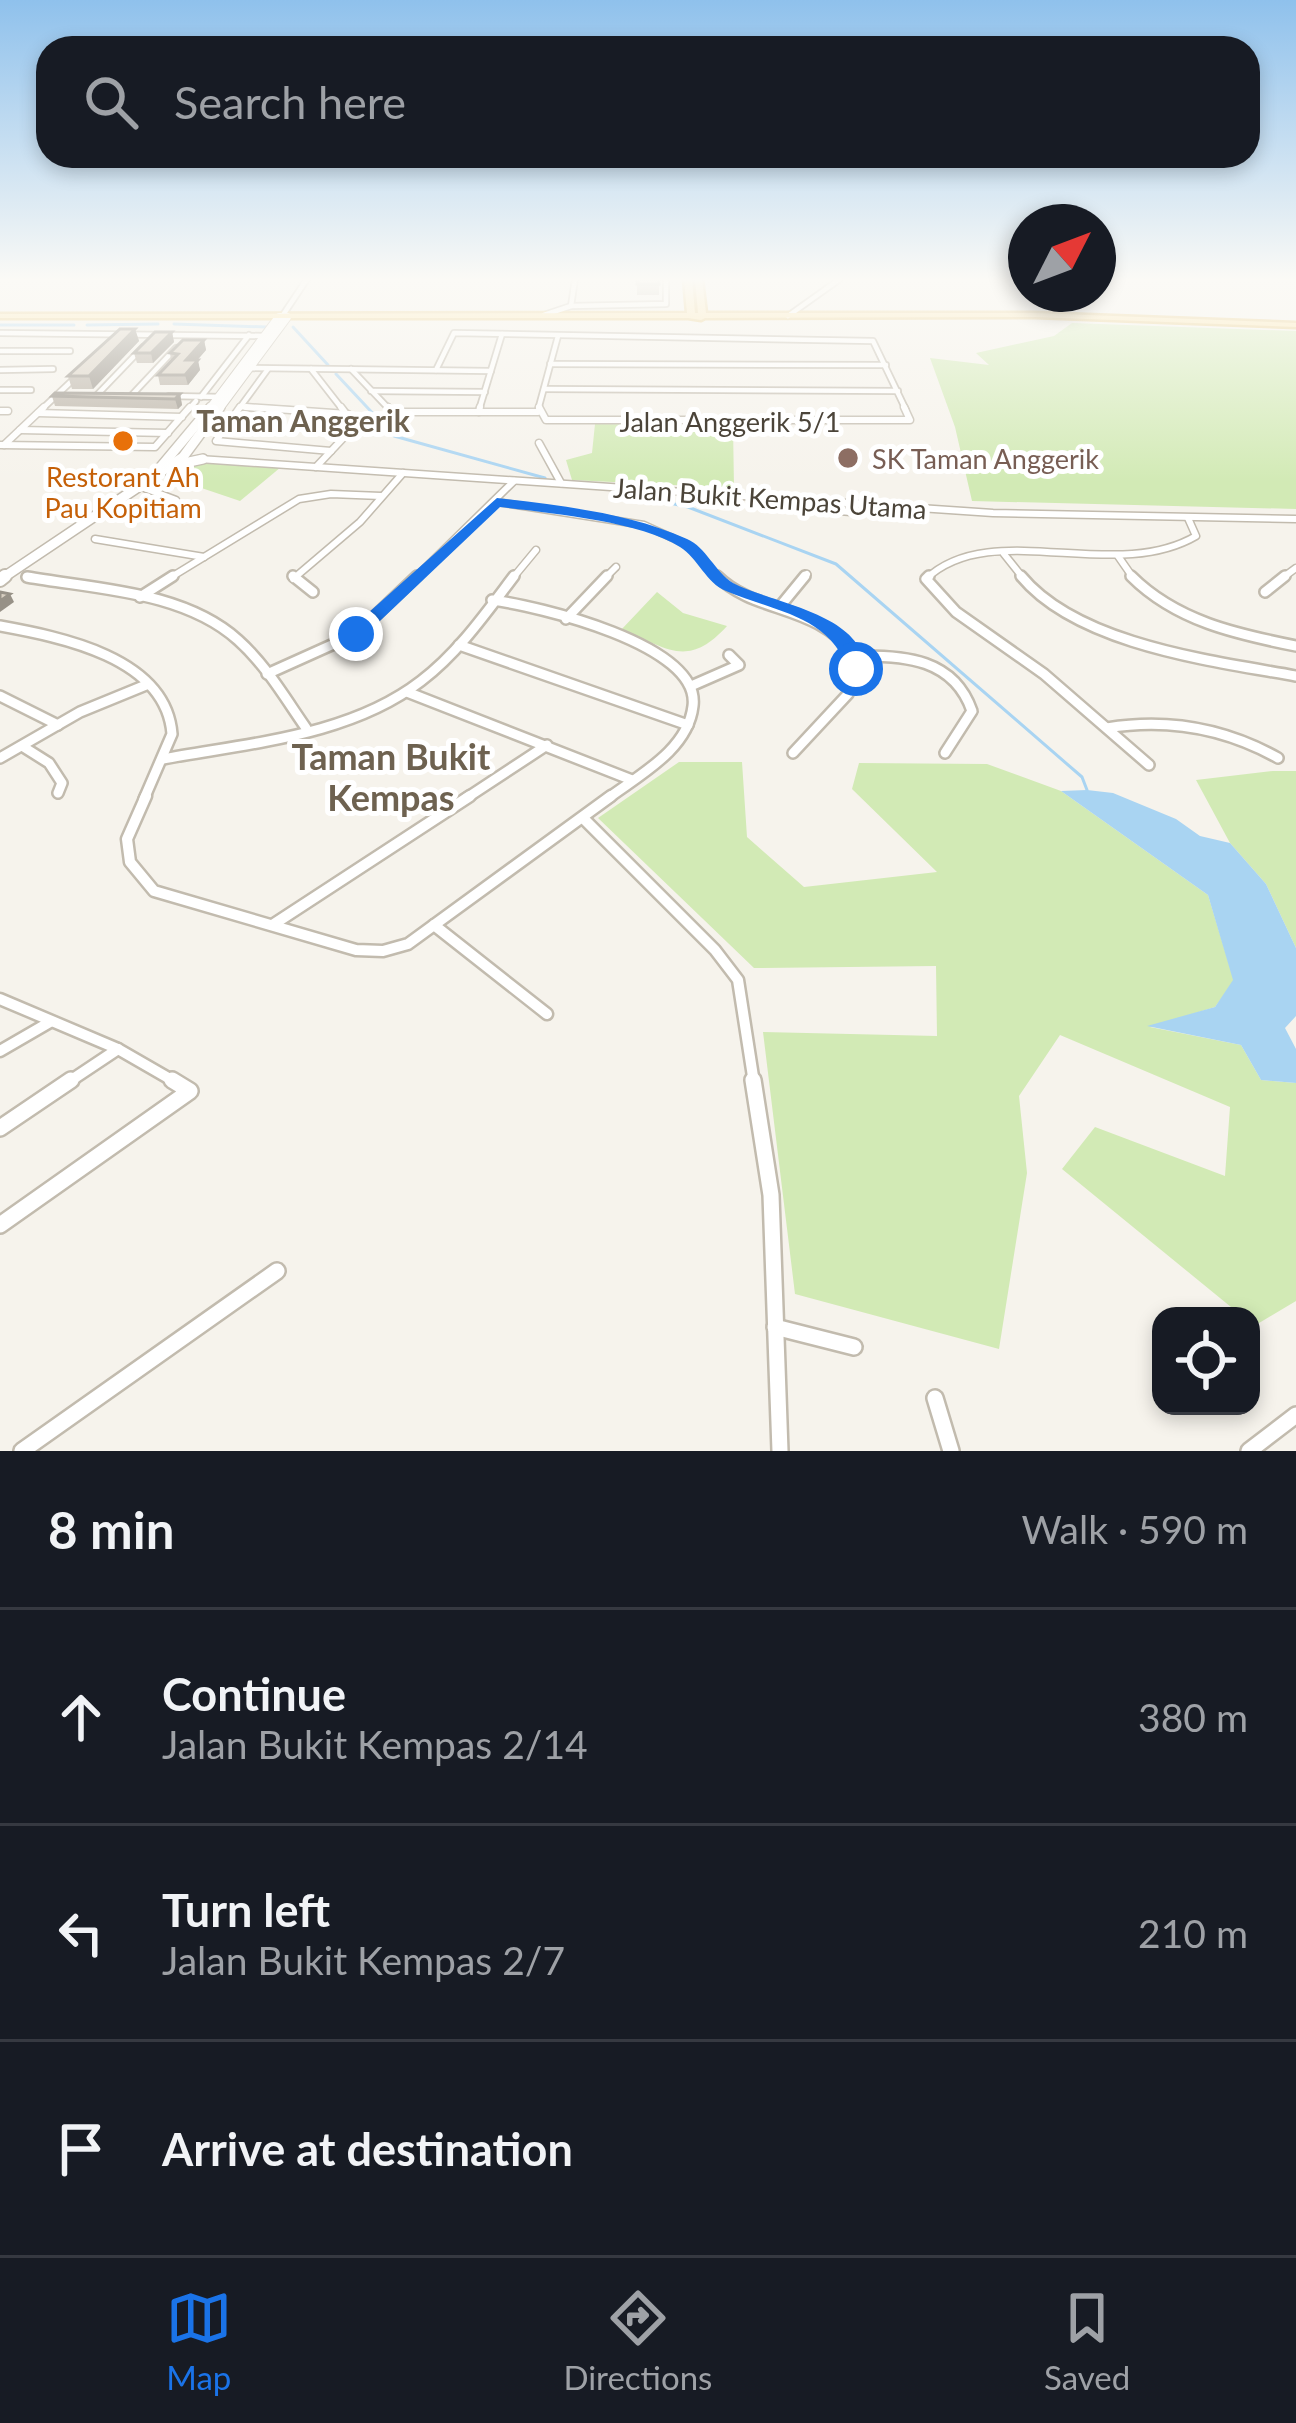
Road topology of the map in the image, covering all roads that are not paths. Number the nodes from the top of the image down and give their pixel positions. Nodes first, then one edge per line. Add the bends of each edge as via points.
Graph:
1 (143, 347) edge
2 (179, 347) edge
3 (240, 347) edge
4 (262, 347) edge
5 (262, 347) edge
6 (447, 347) edge
7 (498, 347) edge
8 (555, 347) edge
9 (609, 347) edge
10 (664, 347) edge
11 (718, 347) edge
12 (771, 347) edge
13 (825, 347) edge
14 (878, 347) edge
15 (70, 351) dead end
16 (3, 353) edge
17 (550, 364) junction
18 (607, 364) junction
19 (665, 364) junction
20 (720, 365) junction
21 (776, 365) junction
22 (829, 365) junction
23 (886, 365) junction
24 (52, 369) dead end
25 (247, 369) junction
26 (268, 369) junction
27 (311, 369) junction
28 (351, 369) junction
29 (0, 370) edge
30 (83, 370) edge
31 (436, 370) junction
32 (491, 370) junction
33 (544, 389) junction
34 (0, 390) edge
35 (31, 390) dead end
36 (371, 391) junction
37 (898, 391) junction
38 (485, 392) junction
39 (56, 396) junction
40 (95, 397) junction
41 (130, 397) junction
42 (199, 399) junction
43 (224, 399) junction
44 (240, 407) junction
45 (482, 412) junction
46 (538, 412) junction
47 (38, 413) junction
48 (348, 414) junction
49 (183, 417) junction
50 (482, 422) dead end
51 (20, 430) junction
52 (168, 434) junction
53 (539, 443) dead end
54 (2, 445) edge
55 (332, 451) junction
56 (203, 459) joint
57 (175, 460) junction
58 (316, 467) junction
59 (403, 472) junction
60 (514, 481) junction
61 (561, 483) junction
62 (139, 486) junction
63 (381, 496) junction
64 (176, 500) dead end
65 (497, 502) junction
66 (1188, 518) junction
67 (1296, 519) edge
68 (94, 539) dead end
69 (536, 550) dead end
70 (1004, 554) junction
71 (1118, 556) junction
72 (204, 557) junction
73 (616, 567) dead end
74 (1296, 568) edge
75 (807, 574) dead end
76 (28, 578) dead end
77 (0, 580) edge
78 (313, 592) dead end
79 (1265, 592) dead end
80 (140, 597) junction
81 (492, 600) junction
82 (782, 604) junction
83 (566, 619) junction
84 (0, 626) edge
85 (459, 645) junction
86 (1296, 646) edge
87 (730, 655) dead end
88 (856, 656) junction
89 (267, 674) junction
90 (1296, 676) edge
91 (146, 685) junction
92 (691, 686) junction
93 (407, 692) junction
94 (0, 696) edge
95 (688, 724) junction
96 (58, 725) junction
97 (306, 728) junction
98 (1107, 728) junction
99 (547, 745) junction
100 (22, 746) junction
101 (793, 753) dead end
102 (945, 753) dead end
103 (0, 758) edge
104 (1278, 758) dead end
105 (163, 759) junction
106 (1149, 765) dead end
107 (632, 780) junction
108 (58, 793) dead end
109 (583, 818) junction
110 (274, 924) junction
111 (434, 925) junction
112 (0, 999) edge
113 (547, 1015) dead end
114 (50, 1022) junction
115 (118, 1049) junction
116 (0, 1052) edge
117 (0, 1128) edge
118 (0, 1225) edge
119 (277, 1271) dead end
120 (775, 1327) junction
121 (854, 1347) dead end
122 (935, 1398) dead end
123 (1296, 1415) edge
124 (22, 1451) edge
125 (780, 1451) edge
126 (951, 1451) edge
127 (1249, 1451) edge

1 - 40 street
2 - 41 street
3 - 42 street
4 - 25 street
5 - 25 street
6 - 31 street
7 - 32 street
8 - 17 street
9 - 18 street
10 - 19 street
11 - 20 street
12 - 21 street
13 - 22 street
14 - 23 street
15 - 16 street
17 - 18 street
17 - 33 street
18 - 19 street
19 - 20 street
20 - 21 street
21 - 22 street
22 - 23 street
23 - 37 street
24 - 29 street
25 - 26 street
25 - 43 street
26 - 27 street
26 - 44 street
27 - 28 street
27 - 48 street
28 - 31 street
28 - 36 street
30 - 39 street
31 - 32 street
32 - 38 street
33 - 37 street
33 - 46 street
34 - 35 street
36 - 38 street
36 - 45 street via 392,412
37 - 46 street, Jalan Anggerik 5/1 via 908,421 551,421
38 - 45 street
39 - 40 street
39 - 47 street
40 - 41 street
41 - 42 street
42 - 43 street
42 - 49 street
43 - 57 street
44 - 48 street
44 - 55 street via 216,439 224,444
45 - 46 street
45 - 50 street
47 - 49 street
47 - 51 street
48 - 55 street via 348,433
49 - 52 street
51 - 52 street
51 - 54 street
52 - 54 street via 146,448
53 - 61 street
55 - 58 street
56 - 57 street
56 - 58 street, Jalan Bukit Kempas Utama
57 - 62 street
58 - 59 street, Jalan Bukit Kempas Utama
59 - 60 street, Jalan Bukit Kempas Utama
59 - 63 street
60 - 61 street, Jalan Bukit Kempas Utama
60 - 65 street
61 - 66 street, Jalan Bukit Kempas Utama via 763,497 765,505 837,512 851,512 855,503
62 - 64 street
62 - 77 street
63 - 72 street via 299,499
63 - 78 street via 291,578
65 - 82 street via 603,516 674,538 725,585
65 - 89 street via 356,634
66 - 67 street, Jalan Bukit Kempas Utama
66 - 71 street via 1196,536 1178,550
68 - 72 street
69 - 81 street
70 - 71 street
70 - 90 street via 1019,580 1056,608 1127,637
70 - 98 street via 963,556 926,579 956,612
71 - 86 street via 1134,583 1178,610
72 - 80 street
73 - 83 street
74 - 79 street
75 - 82 street
76 - 80 street
80 - 89 street via 222,627
81 - 83 street
81 - 85 street
82 - 88 street via 844,640
83 - 92 street via 657,653
84 - 91 street via 95,648 138,671
85 - 93 street
85 - 95 street
87 - 92 street via 739,664
88 - 101 street via 848,694
88 - 102 street via 917,659 956,683 972,711
89 - 97 street
91 - 96 street
91 - 105 street via 172,717
92 - 95 street
93 - 97 street
93 - 99 street
94 - 96 street
95 - 107 street
96 - 100 street
97 - 105 street
98 - 104 street via 1184,725
98 - 106 street
99 - 107 street
99 - 110 street
100 - 103 street
100 - 108 street via 56,772
105 - 110 street via 127,839 140,877 154,891 198,907
107 - 109 street
109 - 111 street
109 - 120 street via 738,980 771,1195
110 - 111 street via 383,952
111 - 113 street
112 - 114 street
114 - 115 street
114 - 116 street
115 - 117 street
115 - 118 street via 190,1091
119 - 124 street
120 - 121 street
120 - 125 street
122 - 126 street
123 - 127 street

